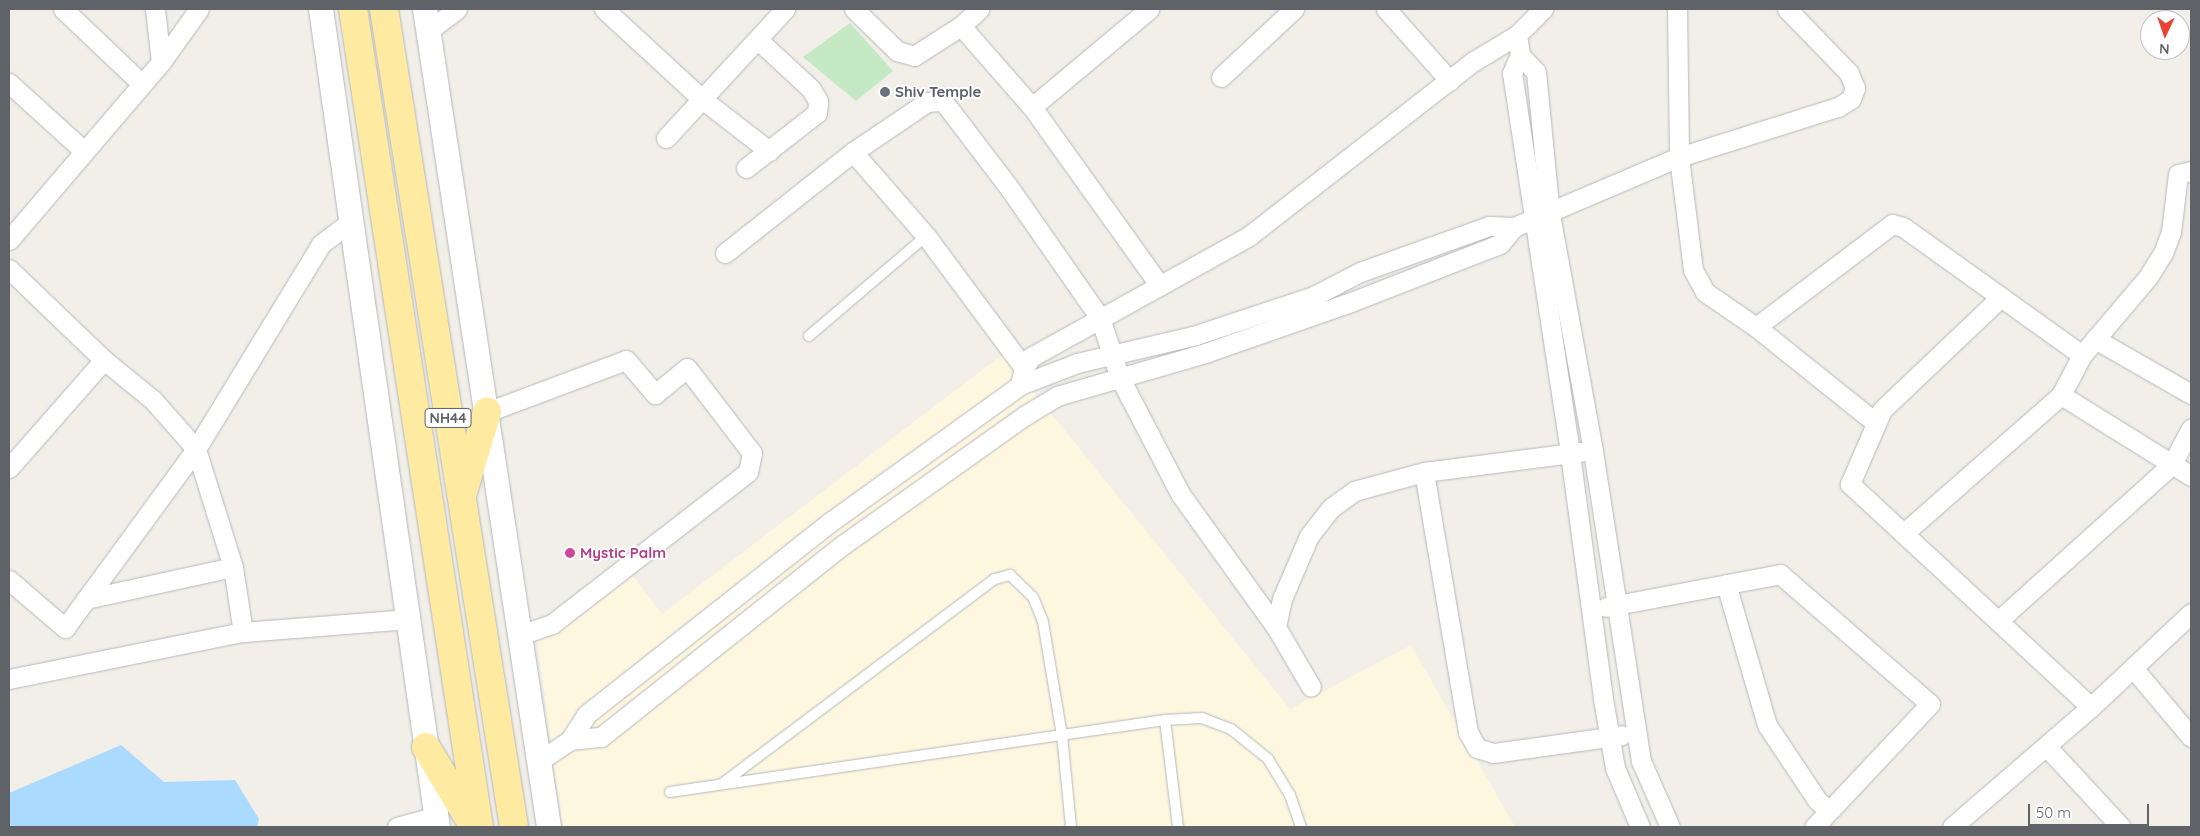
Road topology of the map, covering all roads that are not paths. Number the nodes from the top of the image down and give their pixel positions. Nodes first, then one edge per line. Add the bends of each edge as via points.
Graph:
1 (63, 9) edge
2 (155, 9) edge
3 (199, 9) edge
4 (321, 9) edge
5 (353, 9) edge
6 (384, 9) edge
7 (457, 9) edge
8 (785, 9) edge
9 (854, 9) edge
10 (979, 9) edge
11 (1149, 9) edge
12 (1294, 9) edge
13 (1386, 9) edge
14 (1676, 9) edge
15 (1787, 9) edge
16 (610, 11) edge
17 (1534, 11) edge
18 (427, 20) edge
19 (961, 26) junction
20 (1517, 35) junction
21 (758, 40) junction
22 (1520, 55) junction
23 (161, 62) junction
24 (1221, 77) dead end
25 (1450, 81) junction
26 (9, 83) edge
27 (140, 83) junction
28 (702, 99) junction
29 (1032, 107) junction
30 (666, 138) dead end
31 (84, 151) junction
32 (768, 151) junction
33 (852, 152) junction
34 (1679, 157) junction
35 (746, 168) dead end
36 (2191, 171) edge
37 (1550, 214) junction
38 (1533, 220) junction
39 (352, 221) junction
40 (1514, 227) junction
41 (926, 236) junction
42 (9, 240) edge
43 (725, 253) dead end
44 (1376, 266) junction
45 (9, 269) edge
46 (1160, 286) junction
47 (1387, 286) junction
48 (2001, 297) junction
49 (1100, 318) junction
50 (1756, 327) junction
51 (808, 336) dead end
52 (2095, 339) junction
53 (1113, 356) junction
54 (2082, 356) junction
55 (104, 360) junction
56 (1022, 377) junction
57 (1120, 378) junction
58 (2191, 394) edge
59 (2061, 395) junction
60 (486, 412) junction
61 (1876, 423) junction
62 (2191, 429) edge
63 (196, 449) junction
64 (1592, 451) junction
65 (1570, 454) junction
66 (2172, 464) junction
67 (9, 468) edge
68 (903, 469) junction
69 (1424, 472) junction
70 (2191, 476) edge
71 (916, 492) junction
72 (461, 498) junction
73 (1904, 533) junction
74 (233, 567) junction
75 (9, 580) edge
76 (1726, 584) junction
77 (86, 599) junction
78 (1617, 605) junction
79 (1591, 610) junction
80 (2191, 613) edge
81 (408, 620) junction
82 (1999, 620) junction
83 (1276, 626) junction
84 (243, 632) junction
85 (520, 635) junction
86 (661, 656) junction
87 (2132, 668) junction
88 (676, 677) junction
89 (9, 679) edge
90 (1311, 687) dead end
91 (2091, 707) junction
92 (1165, 720) junction
93 (1636, 732) junction
94 (1062, 735) junction
95 (2191, 737) edge
96 (1609, 738) junction
97 (570, 740) junction
98 (2046, 746) junction
99 (426, 747) junction
100 (539, 762) junction
101 (721, 784) junction
102 (670, 792) dead end
103 (1828, 810) junction
104 (437, 821) edge
105 (1667, 821) edge
106 (1962, 824) edge
107 (397, 827) edge
108 (474, 827) edge
109 (479, 827) edge
110 (514, 827) edge
111 (549, 827) edge
112 (1071, 827) edge
113 (1178, 827) edge
114 (1301, 827) edge
115 (1640, 827) edge
116 (1644, 827) edge
117 (1814, 827) edge
118 (2121, 827) edge

1 - 27 street
2 - 23 street
3 - 23 street
4 - 39 street
5 - 109 highway, NH44
6 - 72 highway, NH44
7 - 18 street
8 - 21 street
9 - 19 street via 897,51 907,56 926,50
10 - 19 street
11 - 29 street
12 - 24 street
13 - 25 street
14 - 34 street
15 - 34 street via 1848,73 1855,88 1852,99 1838,107
16 - 28 street
17 - 20 street
18 - 60 street
19 - 29 street
20 - 22 street
20 - 25 street via 1474,61
21 - 28 street
21 - 32 street via 811,89 818,101 817,113
22 - 37 street via 1536,72
22 - 38 street via 1512,73
23 - 27 street
25 - 46 street via 1249,236
26 - 31 street
27 - 31 street
28 - 30 street
28 - 32 street
29 - 46 street
31 - 42 street
32 - 35 street
33 - 41 street
33 - 43 street
33 - 49 street via 927,102 943,101
34 - 37 street
34 - 50 street via 1693,270 1705,292
36 - 52 street via 2178,174 2171,232 2163,253 2148,277
37 - 38 street
37 - 64 street
38 - 40 street
38 - 65 street
39 - 63 street via 321,244
39 - 81 street
40 - 44 street via 1489,226
40 - 47 street via 1500,244
41 - 51 lane
41 - 56 street
44 - 47 street
44 - 53 street via 1314,296 1196,335
45 - 55 street
46 - 49 street
47 - 57 street via 1351,302 1208,352
48 - 50 street via 1903,227 1892,224
48 - 54 street
48 - 61 street via 1882,410
49 - 53 street
49 - 56 street via 1031,357
50 - 61 street
52 - 54 street
52 - 58 street
53 - 56 street
53 - 57 street
54 - 59 street
55 - 63 street via 153,400
55 - 67 street
56 - 68 street
57 - 71 street via 1057,396
57 - 83 street via 1181,495
59 - 66 street
59 - 73 street
60 - 72 highway
60 - 85 street
60 - 85 street via 626,360 656,394 687,368 752,453 748,472 552,624
61 - 73 street via 1850,484
62 - 66 street
63 - 74 street
63 - 77 street
64 - 65 street
64 - 78 street
65 - 69 street
65 - 79 street
66 - 70 street
66 - 82 street
68 - 71 street
68 - 86 street via 828,523
69 - 83 street via 1354,491 1332,508 1309,536 1295,565
69 - 96 street via 1468,732 1477,748 1493,752
71 - 88 street via 844,544
72 - 110 highway, NH44
73 - 82 street
74 - 77 street
74 - 84 street
75 - 77 street via 65,628
76 - 78 street
76 - 103 street via 1767,725 1817,800
76 - 103 street via 1780,574 1930,704
78 - 79 street
78 - 93 street
79 - 96 street
80 - 87 street
81 - 84 street
81 - 99 street
82 - 91 street
83 - 90 street
84 - 89 street
85 - 100 street
86 - 88 street
86 - 97 street via 587,714
87 - 91 street
87 - 95 street
88 - 97 street via 601,737
91 - 98 street
92 - 94 lane
92 - 113 lane
92 - 114 lane via 1202,718 1216,721 1252,743 1280,777
93 - 96 street
93 - 105 street via 1641,761
94 - 101 lane
94 - 101 lane via 1039,609 1018,580 1006,575 995,579
94 - 112 lane
96 - 115 street via 1615,768
97 - 100 street
98 - 106 street
98 - 118 street
99 - 104 street
99 - 108 highway
100 - 111 street
101 - 102 lane
103 - 117 street
104 - 107 street
105 - 116 street

